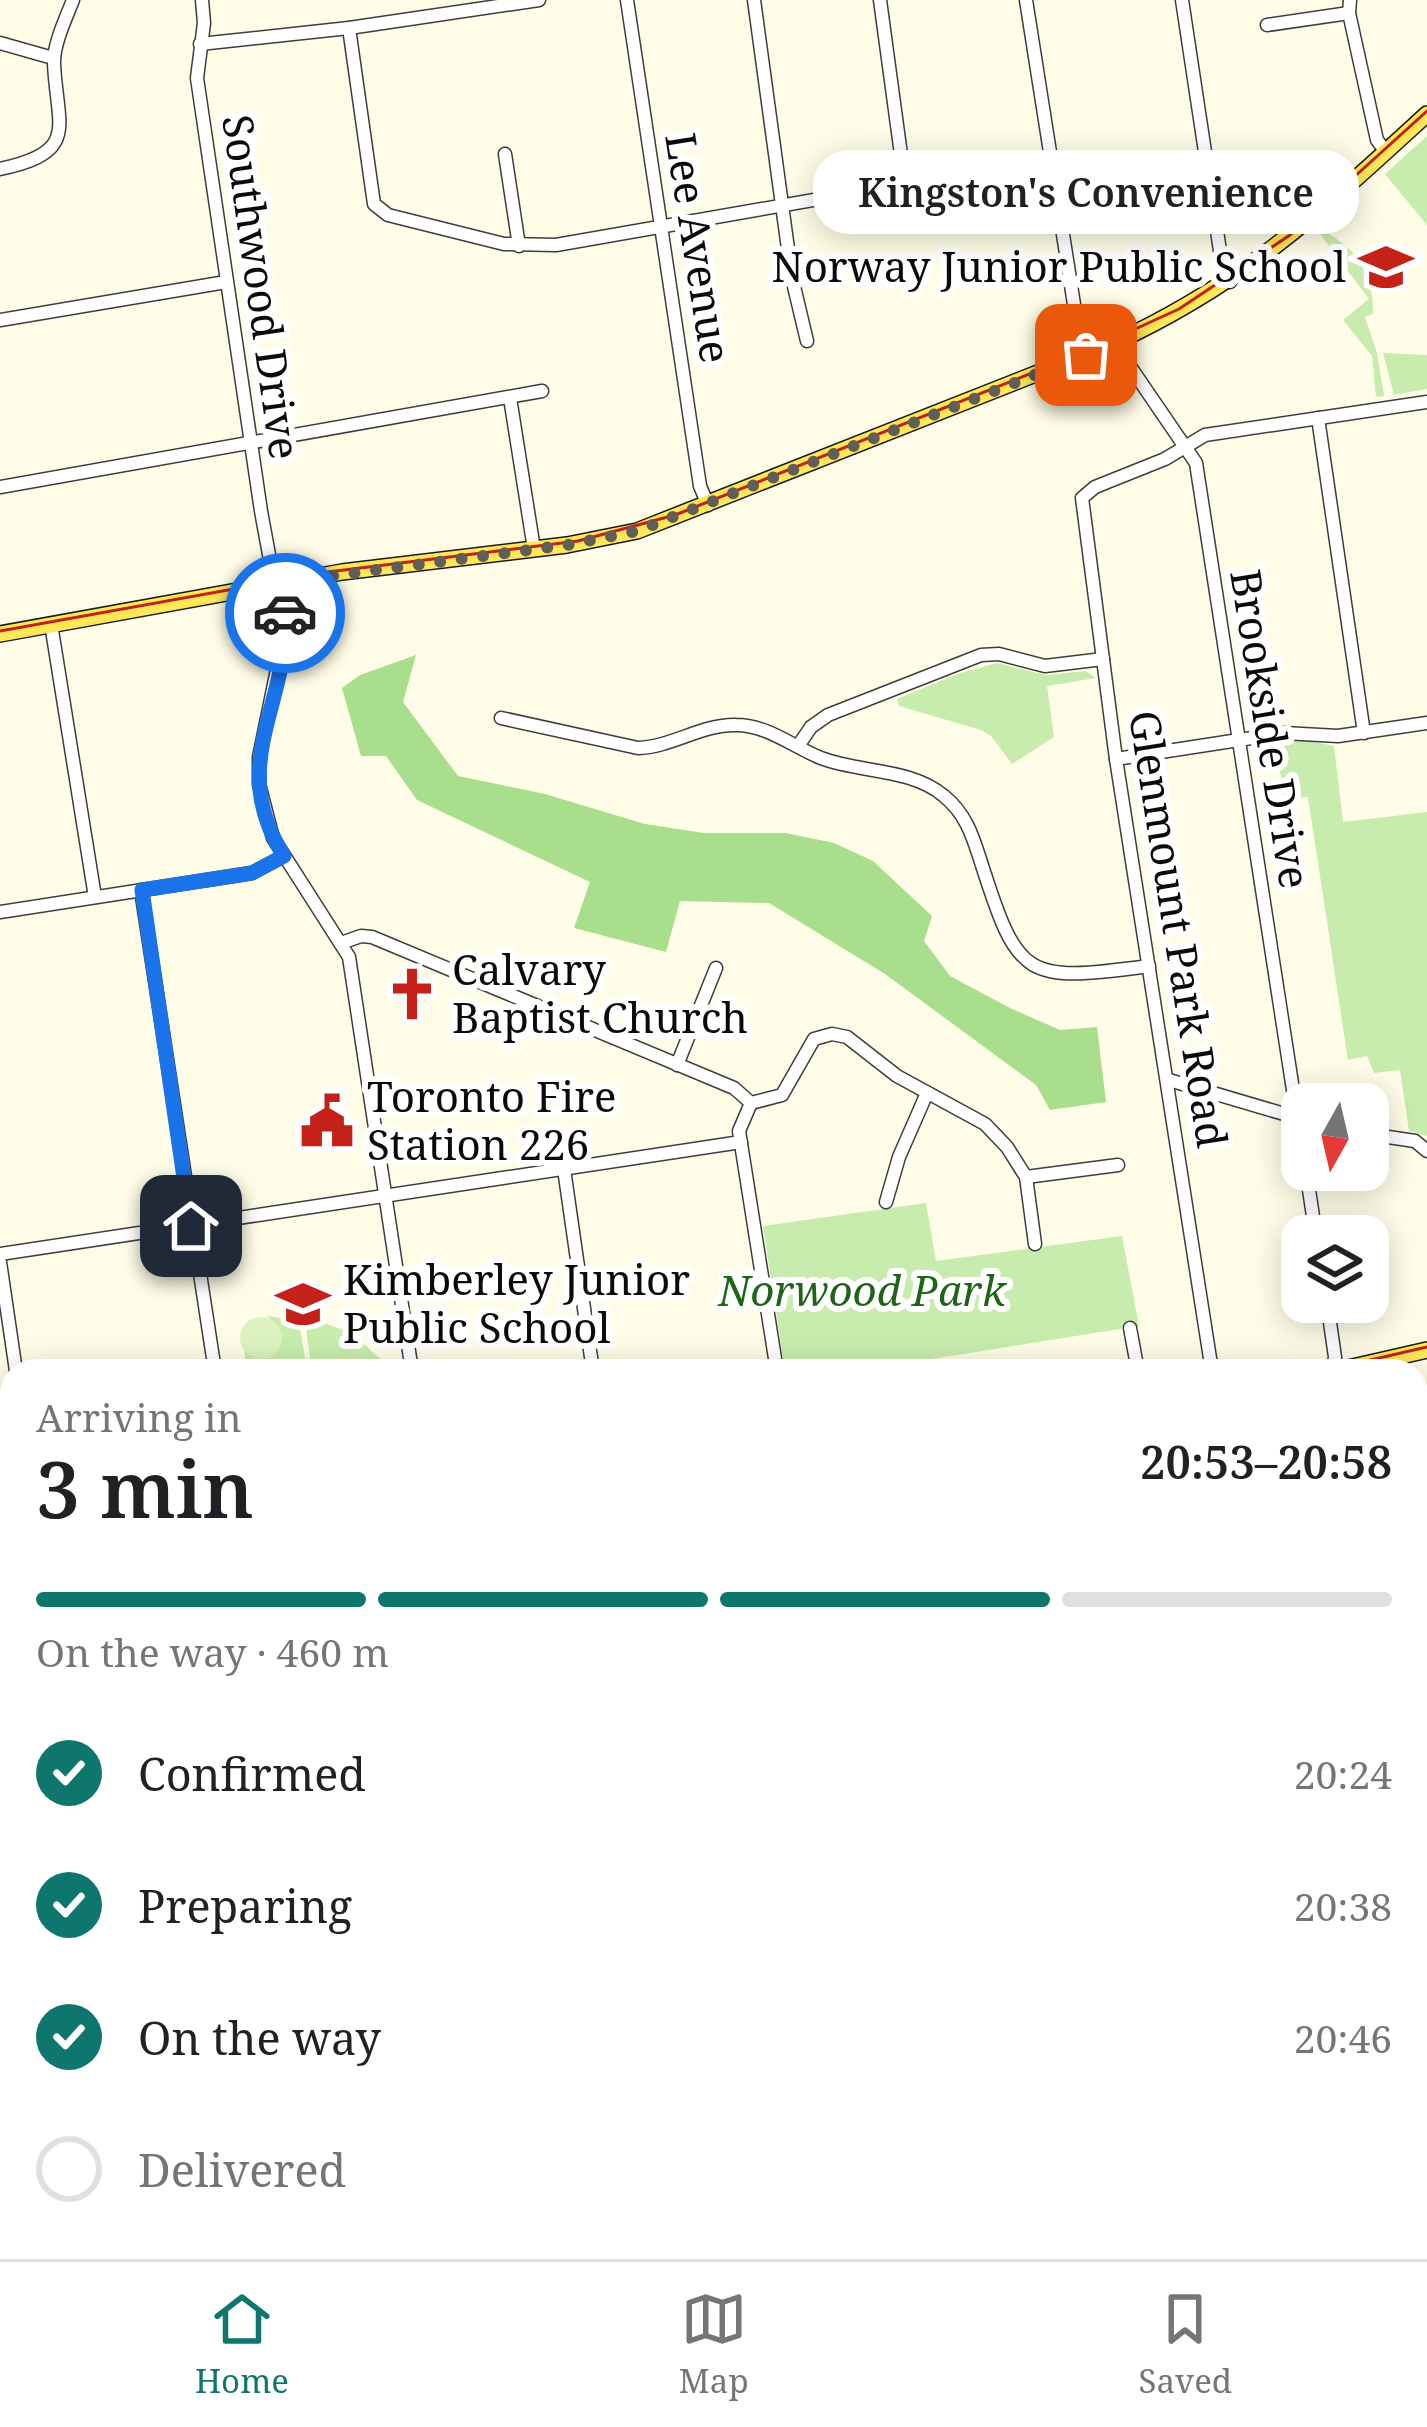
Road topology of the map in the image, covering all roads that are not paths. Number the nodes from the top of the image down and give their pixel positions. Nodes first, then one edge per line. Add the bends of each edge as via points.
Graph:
1 (73, 0) edge
2 (202, 0) edge
3 (538, 0) edge
4 (627, 0) edge
5 (754, 0) edge
6 (880, 0) edge
7 (1026, 0) edge
8 (1182, 0) edge
9 (1349, 6) edge
10 (1267, 25) dead end
11 (349, 28) junction
12 (0, 32) edge
13 (1, 43) edge
14 (200, 44) junction
15 (53, 58) junction
16 (1427, 114) edge
17 (1386, 152) junction
18 (506, 154) dead end
19 (0, 169) edge
20 (782, 205) junction
21 (661, 225) junction
22 (519, 246) junction
23 (226, 282) junction
24 (1230, 282) junction
25 (0, 320) edge
26 (807, 341) dead end
27 (1114, 344) junction
28 (1086, 355) junction
29 (542, 392) dead end
30 (510, 398) junction
31 (1427, 402) edge
32 (1318, 418) junction
33 (250, 442) junction
34 (1185, 444) junction
35 (0, 487) edge
36 (708, 506) junction
37 (534, 549) junction
38 (278, 583) junction
39 (51, 625) junction
40 (0, 634) edge
41 (1103, 658) junction
42 (501, 718) dead end
43 (1427, 723) edge
44 (1364, 733) junction
45 (1238, 740) junction
46 (798, 746) junction
47 (1116, 759) junction
48 (284, 856) junction
49 (142, 890) junction
50 (95, 896) junction
51 (0, 912) edge
52 (341, 943) junction
53 (1149, 965) junction
54 (716, 968) dead end
55 (677, 1065) junction
56 (1169, 1080) junction
57 (1294, 1083) edge
58 (927, 1093) junction
59 (751, 1103) junction
60 (1281, 1113) edge
61 (1389, 1137) edge
62 (741, 1142) junction
63 (1427, 1151) edge
64 (1118, 1165) dead end
65 (564, 1169) junction
66 (1026, 1178) junction
67 (386, 1196) junction
68 (886, 1202) dead end
69 (191, 1226) junction
70 (1035, 1244) dead end
71 (0, 1258) edge
72 (1330, 1323) edge
73 (1130, 1328) dead end
74 (1427, 1350) edge
75 (14, 1359) edge
76 (213, 1359) edge
77 (410, 1359) edge
78 (591, 1359) edge
79 (775, 1359) edge
80 (1136, 1359) edge
81 (1210, 1359) edge
82 (1336, 1359) edge
83 (1387, 1359) edge

1 - 15 street
2 - 14 street, Southwood Drive
3 - 11 street
4 - 21 street, Lee Avenue
5 - 20 street
6 - 20 street via 905,184
7 - 28 street
8 - 24 street
9 - 10 street
9 - 17 street
11 - 14 street
11 - 22 street via 374,204 388,215
12 - 13 street
13 - 15 street
14 - 23 street, Southwood Drive via 196,78
15 - 19 street via 61,107 55,143 44,157
16 - 17 main road
17 - 24 main road
18 - 22 street
20 - 21 street
20 - 26 street
21 - 22 street
21 - 36 street, Lee Avenue
23 - 25 street
23 - 33 street, Southwood Drive
24 - 27 main road
27 - 28 main road
27 - 34 street, Brookside Drive
28 - 36 main road
29 - 30 street
30 - 33 street
30 - 37 street
31 - 32 street
32 - 34 street
32 - 44 street
33 - 35 street
33 - 38 street, Southwood Drive
34 - 41 street, Glenmount Park Road via 1082,498
34 - 45 street, Brookside Drive via 1196,463
36 - 37 main road via 637,531
37 - 38 main road
38 - 39 main road
38 - 48 street, Southwood Drive via 286,626 258,770 266,821
39 - 40 main road
39 - 50 street
41 - 46 street via 1045,666 981,656 828,715
41 - 47 street, Glenmount Park Road
42 - 46 street via 627,747 661,746 734,724
43 - 44 street
44 - 45 street
45 - 47 street
45 - 57 street, Brookside Drive
46 - 53 street via 944,795 970,828 1004,933 1036,966 1085,976
47 - 53 street, Glenmount Park Road
48 - 49 street via 252,873
48 - 52 street, Southwood Drive
49 - 50 street
49 - 69 street
50 - 51 street
52 - 55 street via 372,937
52 - 67 street, Southwood Drive
53 - 56 street, Glenmount Park Road
54 - 55 street
55 - 59 street
56 - 60 street
56 - 81 street, Glenmount Park Road
58 - 59 street via 832,1034 809,1044 782,1095
58 - 66 street via 985,1124
58 - 68 street
59 - 62 street
61 - 63 street
62 - 65 street
62 - 79 street
64 - 66 street
65 - 67 street
65 - 78 street
66 - 70 street
67 - 69 street
67 - 77 street, Southwood Drive
69 - 71 street
69 - 76 street
71 - 75 street
72 - 82 street
73 - 80 street
74 - 83 main road

